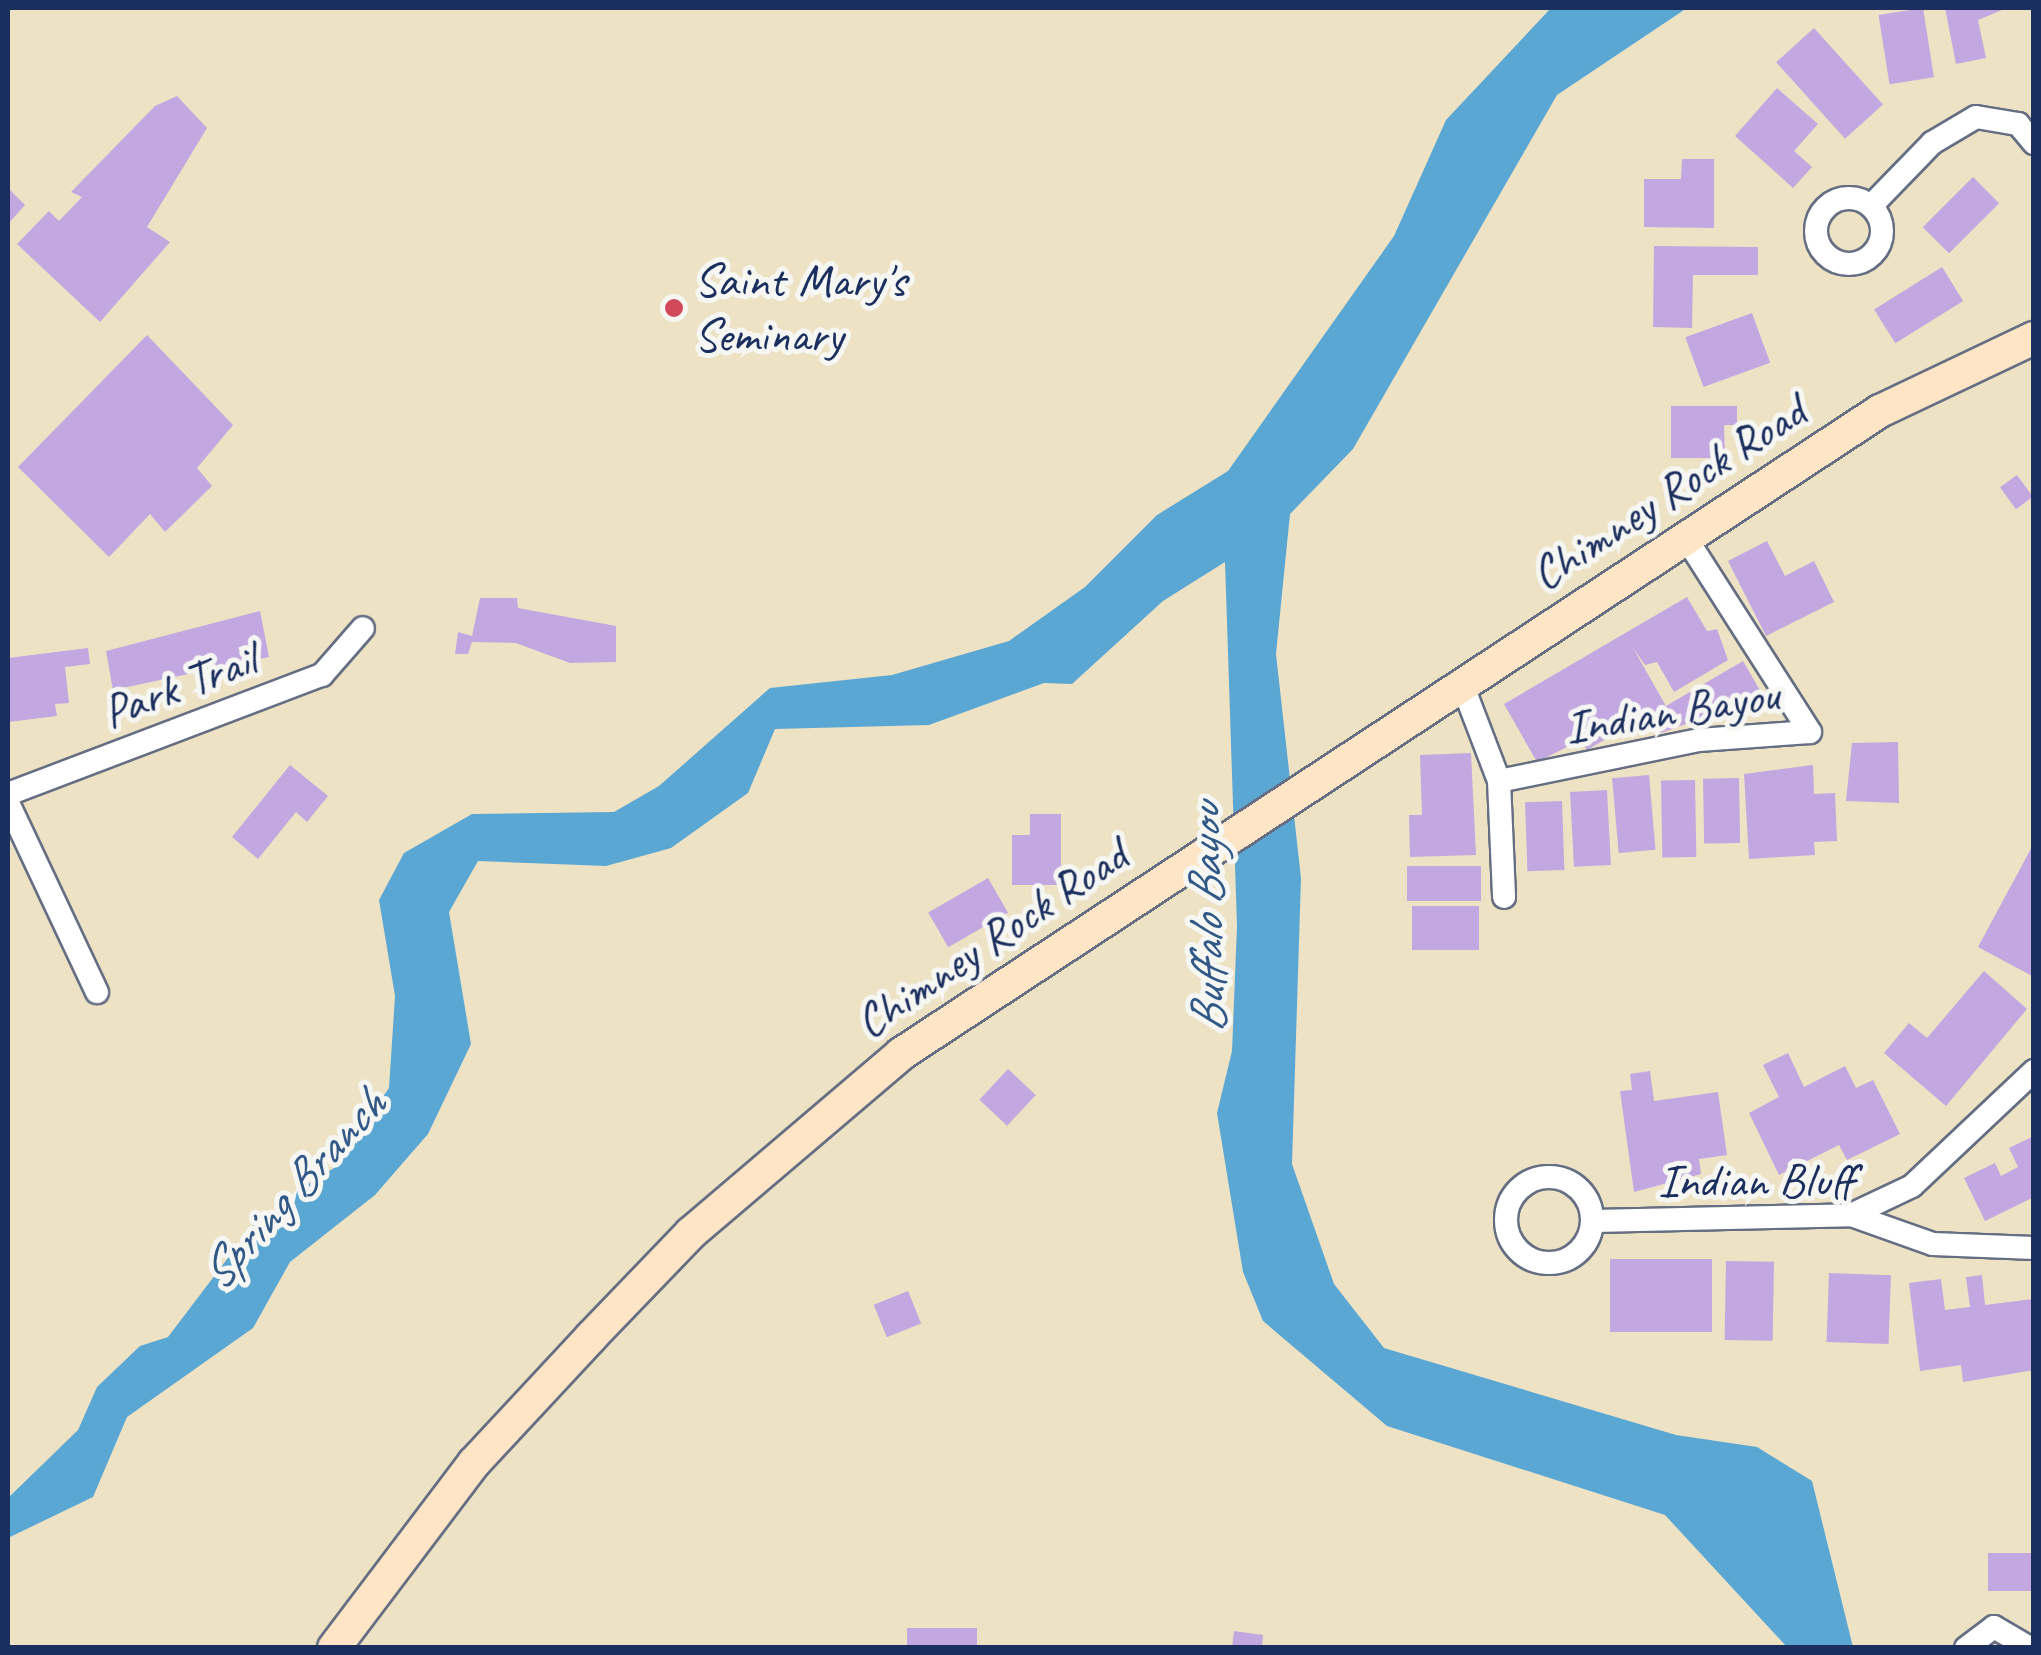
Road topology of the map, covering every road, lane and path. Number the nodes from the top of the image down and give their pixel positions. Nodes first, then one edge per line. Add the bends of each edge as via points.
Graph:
1 (2034, 143) edge
2 (1871, 206) dead end
3 (2034, 338) edge
4 (1687, 540) junction
5 (363, 628) dead end
6 (1462, 684) junction
7 (1499, 781) junction
8 (8, 794) edge
9 (8, 803) edge
10 (1504, 897) dead end
11 (97, 992) dead end
12 (2034, 1072) edge
13 (1851, 1215) junction
14 (1594, 1221) dead end
15 (2034, 1248) edge
16 (334, 1648) edge
17 (1966, 1648) edge
18 (2032, 1648) edge

1 - 2 street via 2018,124 1976,117 1932,143
3 - 4 main road, Chimney Rock Road via 1880,411
4 - 6 main road, Chimney Rock Road
4 - 7 street, Indian Bayou via 1810,732 1700,740
5 - 8 street, Park Trail via 322,675
6 - 7 street
6 - 16 main road, Chimney Rock Road via 901,1054 692,1233 474,1463
7 - 10 street
9 - 11 street
12 - 13 street via 1912,1186
13 - 14 street, Indian Bluff
13 - 15 street, Indian Bluff via 1933,1244
17 - 18 street via 1994,1627

